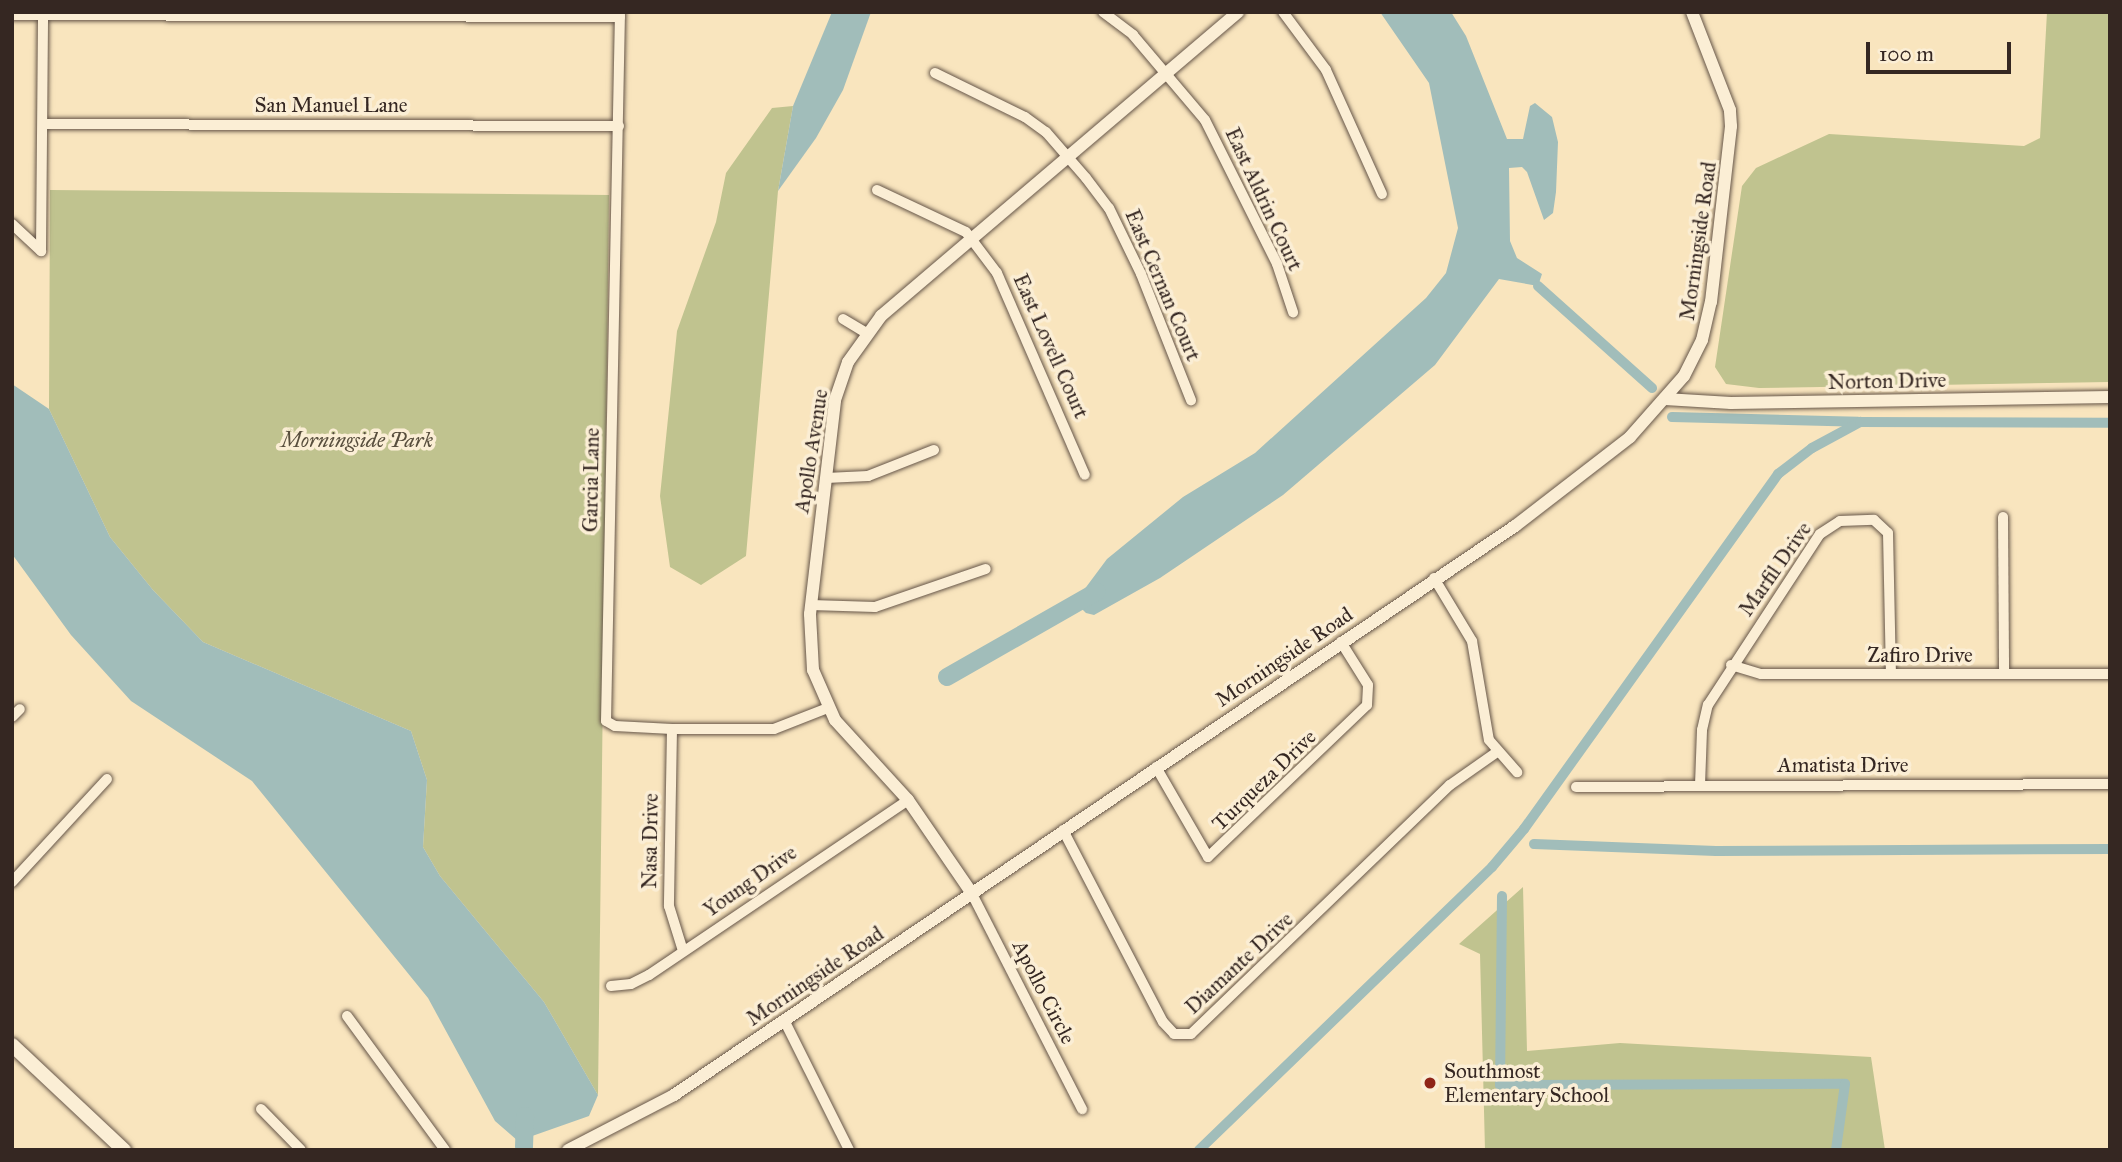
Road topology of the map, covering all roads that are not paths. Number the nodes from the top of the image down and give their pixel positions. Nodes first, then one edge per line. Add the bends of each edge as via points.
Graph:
1 (1103, 12) edge
2 (1238, 12) edge
3 (1283, 12) edge
4 (1692, 12) edge
5 (43, 13) edge
6 (12, 15) edge
7 (620, 15) edge
8 (1167, 72) junction
9 (935, 73) dead end
10 (43, 124) junction
11 (619, 126) junction
12 (1068, 157) junction
13 (877, 190) dead end
14 (1382, 194) dead end
15 (12, 224) edge
16 (972, 238) junction
17 (1293, 312) dead end
18 (843, 319) dead end
19 (866, 333) junction
20 (2110, 397) edge
21 (1191, 400) dead end
22 (1665, 400) junction
23 (934, 450) dead end
24 (1085, 475) dead end
25 (826, 478) junction
26 (2003, 517) dead end
27 (986, 569) dead end
28 (1434, 578) junction
29 (811, 605) junction
30 (1341, 642) junction
31 (1731, 665) junction
32 (1891, 674) junction
33 (2004, 674) junction
34 (2110, 674) edge
35 (828, 708) junction
36 (672, 729) junction
37 (1497, 752) junction
38 (1156, 767) junction
39 (1517, 772) dead end
40 (107, 779) dead end
41 (1700, 785) junction
42 (2110, 785) edge
43 (1577, 787) dead end
44 (908, 800) junction
45 (1063, 831) junction
46 (12, 882) edge
47 (971, 892) junction
48 (684, 951) junction
49 (611, 986) dead end
50 (348, 1016) dead end
51 (785, 1020) junction
52 (12, 1045) edge
53 (261, 1109) dead end
54 (1082, 1109) dead end
55 (124, 1150) edge
56 (301, 1150) edge
57 (445, 1150) edge
58 (568, 1150) edge
59 (849, 1150) edge

1 - 8 street, East Aldrin Court via 1133,35
2 - 8 street, Apollo Avenue
3 - 14 street via 1326,71
4 - 22 street, Morningside Road via 1730,110 1731,145 1702,340 1684,376
5 - 6 street
5 - 7 street
5 - 10 street
7 - 11 street, Garcia Lane
8 - 12 street, Apollo Avenue
8 - 17 street, East Aldrin Court via 1205,120 1233,169 1277,264
9 - 12 street, East Cernan Court via 1026,117
10 - 11 street, San Manuel Lane
10 - 15 street via 41,251
11 - 36 street, Garcia Lane via 606,721 615,726
12 - 16 street, Apollo Avenue
12 - 21 street, East Cernan Court via 1109,208 1141,274
13 - 16 street via 949,222
16 - 19 street, Apollo Avenue
16 - 24 street, East Lovell Court via 1018,312
18 - 19 street
19 - 25 street, Apollo Avenue via 848,362 835,400
20 - 22 street, Norton Drive
22 - 28 street, Morningside Road via 1598,465
23 - 25 street via 869,475
25 - 29 street, Apollo Avenue
26 - 33 street
27 - 29 street via 882,605
28 - 30 street, Morningside Road
28 - 37 street via 1472,641 1484,724
29 - 35 street, Apollo Avenue via 809,652
30 - 38 street, Morningside Road
30 - 38 street, Turqueza Drive via 1367,685 1367,705 1208,857
31 - 32 street, Zafiro Drive via 1761,674
31 - 32 street, Marfil Drive via 1820,534 1840,521 1863,519 1882,525 1890,543
31 - 41 street, Marfil Drive via 1704,717
32 - 33 street, Zafiro Drive
33 - 34 street, Zafiro Drive
35 - 36 street, Garcia Lane via 774,729
35 - 44 street, Apollo Avenue via 846,735
36 - 48 street, Nasa Drive via 669,906
37 - 39 street
37 - 45 street, Diamante Drive via 1450,785 1191,1034 1174,1034 1163,1022
38 - 45 street, Morningside Road
40 - 46 street
41 - 42 street, Amatista Drive
41 - 43 street, Amatista Drive
44 - 47 street, Apollo Avenue
44 - 48 street, Young Drive
45 - 47 street, Morningside Road
47 - 51 street, Morningside Road
47 - 54 street, Apollo Circle
48 - 49 street, Young Drive via 631,984
50 - 57 street
51 - 58 street, Morningside Road via 645,1113
51 - 59 street
52 - 55 main road
53 - 56 street

